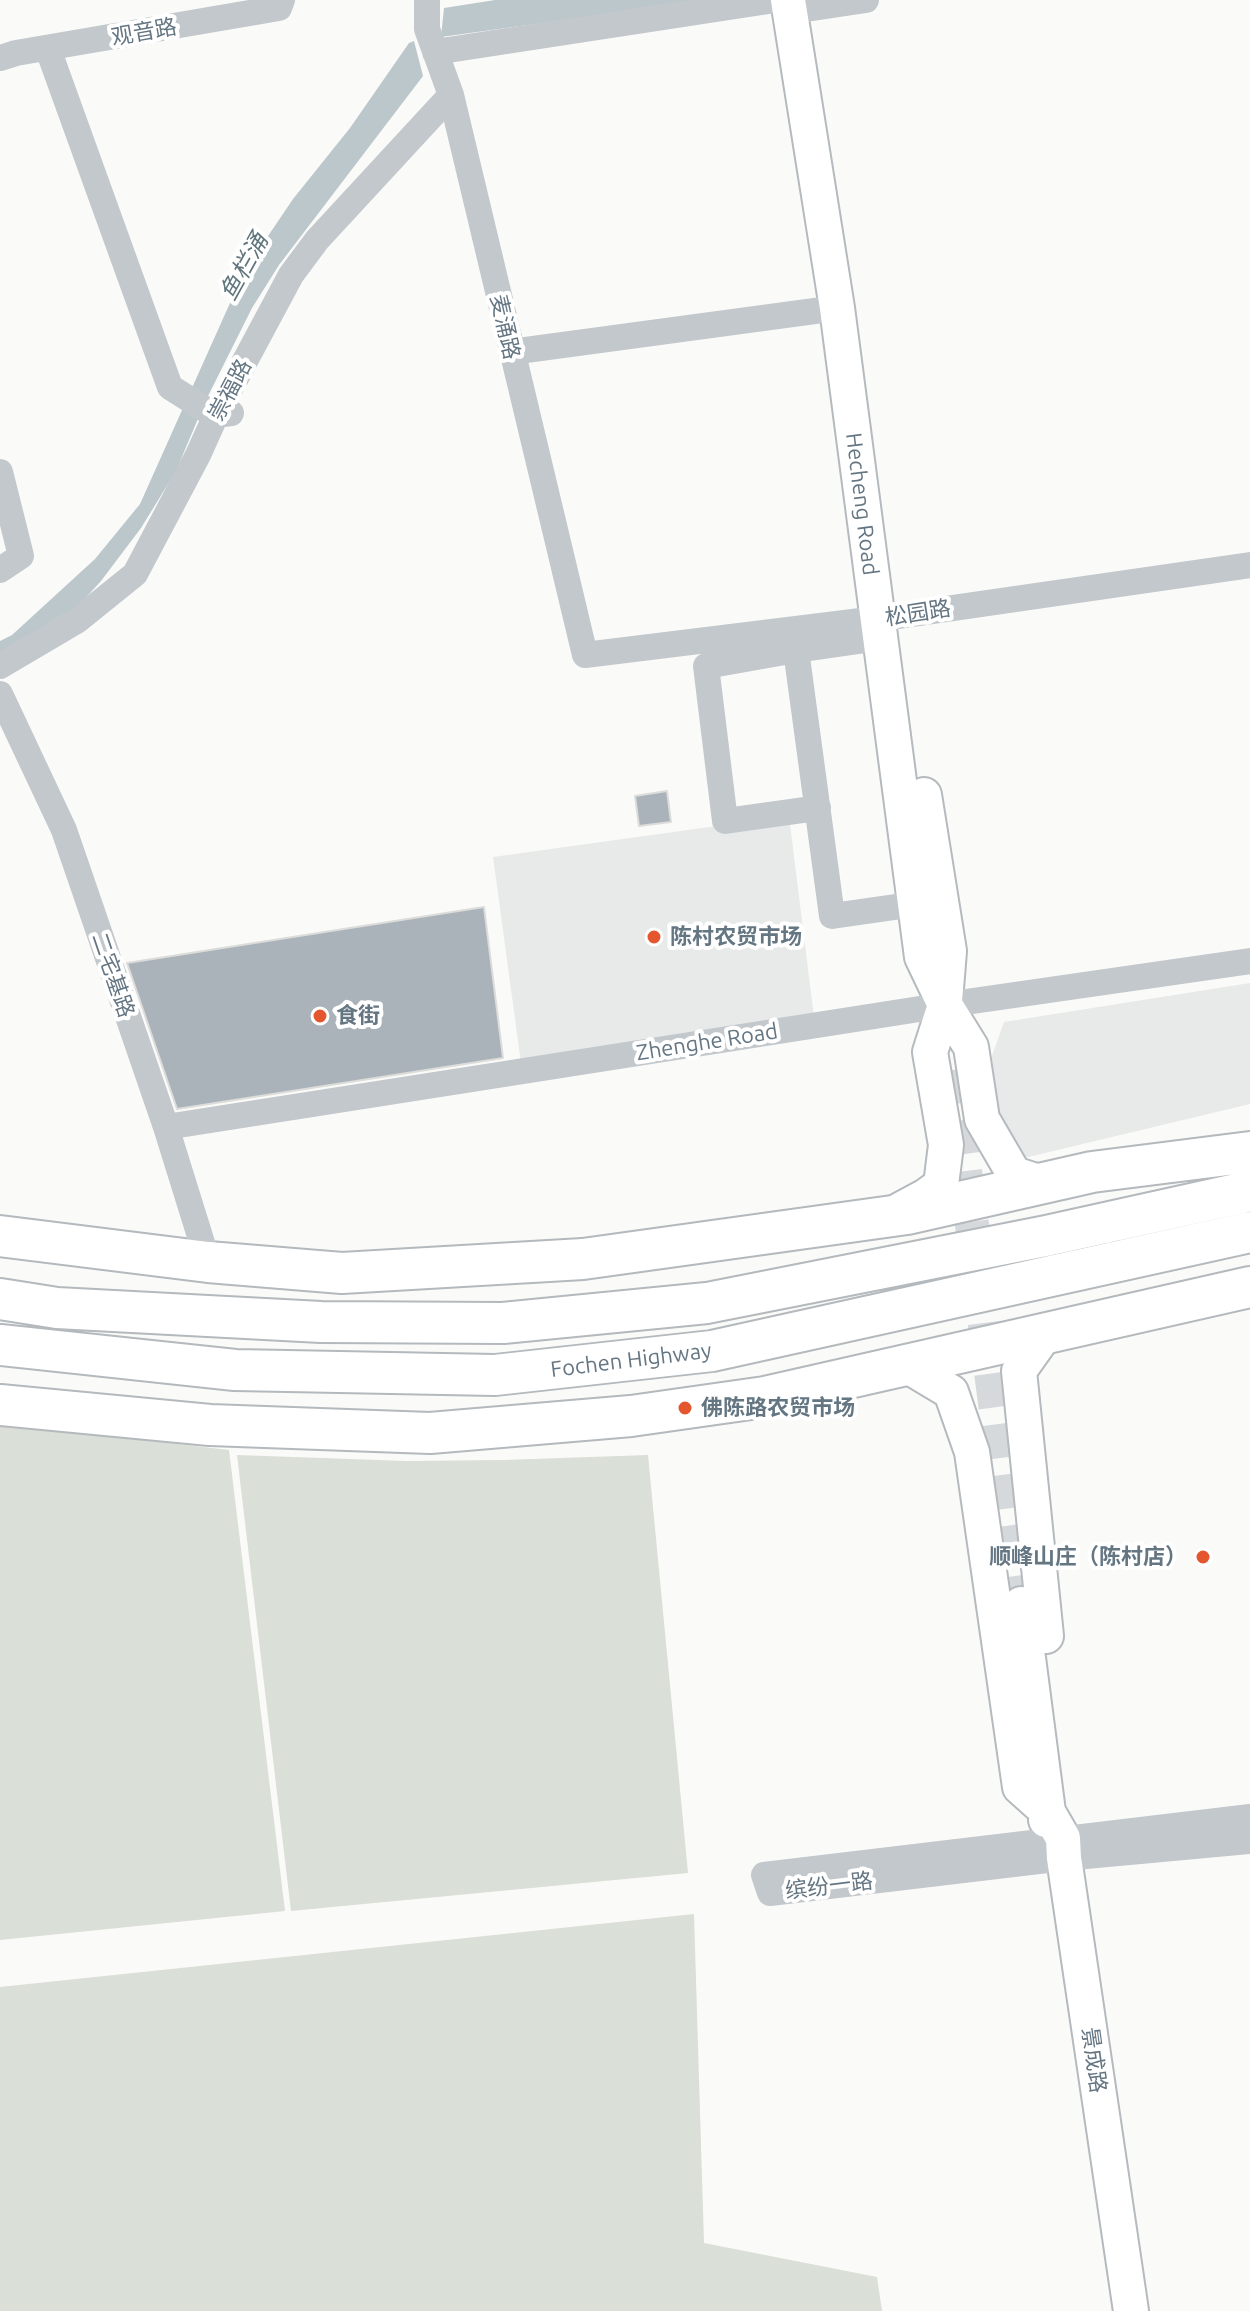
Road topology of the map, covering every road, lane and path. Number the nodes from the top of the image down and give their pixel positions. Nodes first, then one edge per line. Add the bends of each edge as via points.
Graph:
1 (282, 0) edge
2 (427, 0) edge
3 (866, 0) edge
4 (793, 2) edge
5 (48, 49) junction
6 (435, 52) junction
7 (0, 58) edge
8 (451, 95) junction
9 (837, 308) junction
10 (511, 352) junction
11 (221, 413) junction
12 (0, 472) edge
13 (1250, 565) edge
14 (0, 570) edge
15 (884, 624) junction
16 (796, 650) junction
17 (585, 655) joint
18 (0, 666) edge
19 (0, 694) edge
20 (818, 808) junction
21 (916, 904) junction
22 (1250, 961) edge
23 (945, 1005) junction
24 (952, 1070) tunnel mouth
25 (166, 1127) junction
26 (1250, 1152) edge
27 (1042, 1183) junction
28 (1250, 1191) edge
29 (885, 1217) junction
30 (1250, 1232) edge
31 (0, 1236) edge
32 (208, 1262) junction
33 (1250, 1287) edge
34 (0, 1299) edge
35 (1046, 1333) junction
36 (0, 1345) edge
37 (906, 1365) junction
38 (0, 1405) edge
39 (1021, 1604) tunnel mouth
40 (1250, 1817) edge
41 (1250, 1841) edge
42 (1053, 1842) junction
43 (1113, 2311) edge
44 (1131, 2311) edge

1 - 5 street, 观音路 via 279,8
2 - 6 street, 麦涌路 via 427,29
3 - 4 street
4 - 6 street
4 - 9 main road, Hecheng Road
4 - 15 main road, Hecheng Road
5 - 7 street, 观音路
5 - 11 street via 170,387
6 - 8 street, 麦涌路
8 - 10 street, 麦涌路
8 - 11 street, 崇福路 via 291,275
9 - 10 street
9 - 15 main road, Hecheng Road
10 - 17 street, 麦涌路
11 - 18 street, 崇福路 via 135,574 78,620
12 - 14 street via 21,556
13 - 15 street, 松园路
15 - 16 street
15 - 17 street, 松园路
15 - 21 main road, Hecheng Road
15 - 23 main road, Hecheng Road via 949,951
16 - 20 street
16 - 20 street via 706,666 725,821
19 - 25 street, 二宅基路 via 64,830
20 - 21 street via 832,916
21 - 23 main road, Hecheng Road via 922,957
22 - 23 street, Zhenghe Road
23 - 24 main road, Hecheng Road
23 - 25 street, Zhenghe Road
23 - 27 main road via 971,1047 982,1119 1014,1174
23 - 29 main road via 930,1052 946,1145 941,1185
25 - 32 street, 二宅基路
26 - 27 highway
27 - 29 highway
28 - 34 highway via 707,1303 503,1323 321,1322 57,1308
29 - 32 highway via 583,1259 342,1273
30 - 36 highway, Fochen Highway via 712,1351 495,1375 235,1370
31 - 32 highway
33 - 35 highway
35 - 37 highway
35 - 42 main road via 1019,1371 1061,1784
37 - 38 highway via 751,1399 631,1416 430,1433 210,1425
37 - 42 main road via 951,1392 972,1452 1020,1787
39 - 42 main road, 景成路
40 - 42 street, 缤纷一路
41 - 42 street, 缤纷一路
42 - 42 street, 缤纷一路 via 764,1875 770,1893
42 - 43 main road, 景成路
42 - 44 main road, 景成路

